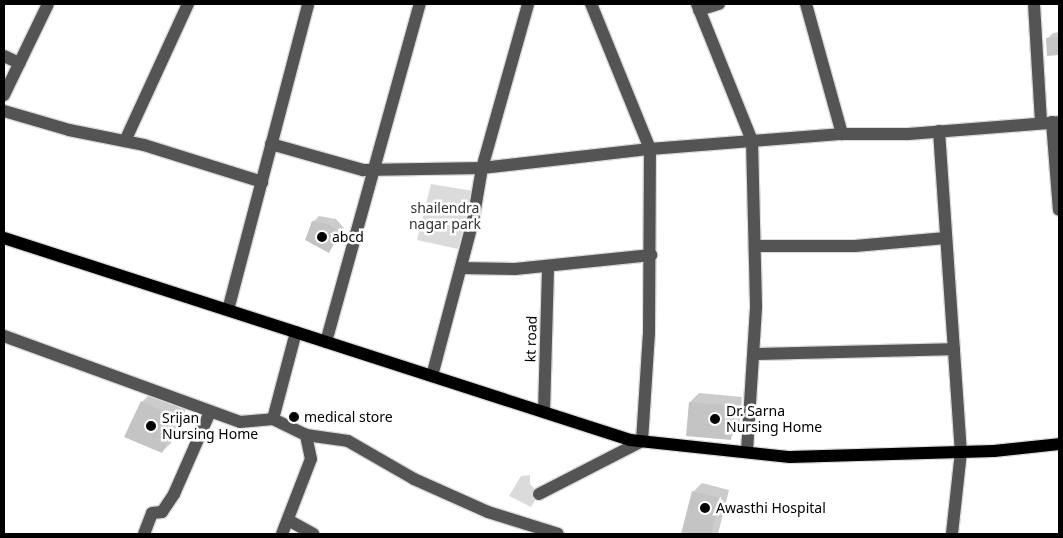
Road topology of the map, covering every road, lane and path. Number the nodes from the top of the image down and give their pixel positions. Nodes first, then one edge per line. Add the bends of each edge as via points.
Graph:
1 (48, 4) edge
2 (188, 4) edge
3 (308, 4) edge
4 (420, 4) edge
5 (528, 4) edge
6 (719, 4) edge
7 (806, 4) edge
8 (1034, 4) edge
9 (588, 5) edge
10 (698, 7) edge
11 (4, 56) edge
12 (19, 63) junction
13 (4, 95) edge
14 (4, 112) edge
15 (1051, 122) edge
16 (939, 131) junction
17 (842, 134) junction
18 (125, 141) junction
19 (752, 141) junction
20 (271, 144) junction
21 (650, 149) junction
22 (482, 168) junction
23 (376, 170) junction
24 (262, 182) junction
25 (1059, 210) edge
26 (4, 238) edge
27 (946, 238) junction
28 (754, 246) junction
29 (651, 255) junction
30 (548, 266) junction
31 (461, 268) junction
32 (228, 310) junction
33 (296, 332) junction
34 (4, 336) edge
35 (326, 342) junction
36 (954, 348) junction
37 (754, 354) junction
38 (432, 376) junction
39 (210, 412) junction
40 (544, 412) junction
41 (273, 419) junction
42 (306, 434) junction
43 (642, 441) junction
44 (1059, 444) edge
45 (746, 452) junction
46 (961, 452) junction
47 (538, 494) dead end
48 (288, 520) junction
49 (144, 534) edge
50 (282, 534) edge
51 (313, 534) edge
52 (557, 534) edge
53 (952, 534) edge

1 - 12 street
2 - 18 street
3 - 20 street
4 - 23 street
5 - 22 street
6 - 10 street
7 - 17 street
8 - 15 street
9 - 21 street
10 - 19 street
11 - 12 street
12 - 13 street
14 - 18 street
15 - 16 street
15 - 25 street
16 - 17 street
16 - 27 street
17 - 19 street
18 - 24 street
19 - 21 street
19 - 28 street
20 - 23 street via 363,170
20 - 24 street
21 - 22 street
21 - 29 street
22 - 23 street
22 - 31 street
23 - 35 street
24 - 32 street
26 - 32 main road
27 - 28 street via 854,246
27 - 36 street
28 - 37 street
29 - 30 street
29 - 43 street
30 - 31 street
30 - 40 street, kt road
31 - 38 street
32 - 33 main road
33 - 35 main road
33 - 41 street
34 - 39 street
35 - 38 main road
36 - 37 street
36 - 46 street
37 - 45 street
38 - 40 main road
39 - 41 street via 240,422
39 - 49 street via 174,494 162,512 152,514
40 - 43 main road
41 - 42 street
42 - 48 street via 311,460
42 - 52 street via 348,441 424,483 488,512
43 - 45 main road
43 - 47 street
44 - 46 main road
45 - 46 main road via 790,457
46 - 53 street
48 - 50 street
48 - 51 street

